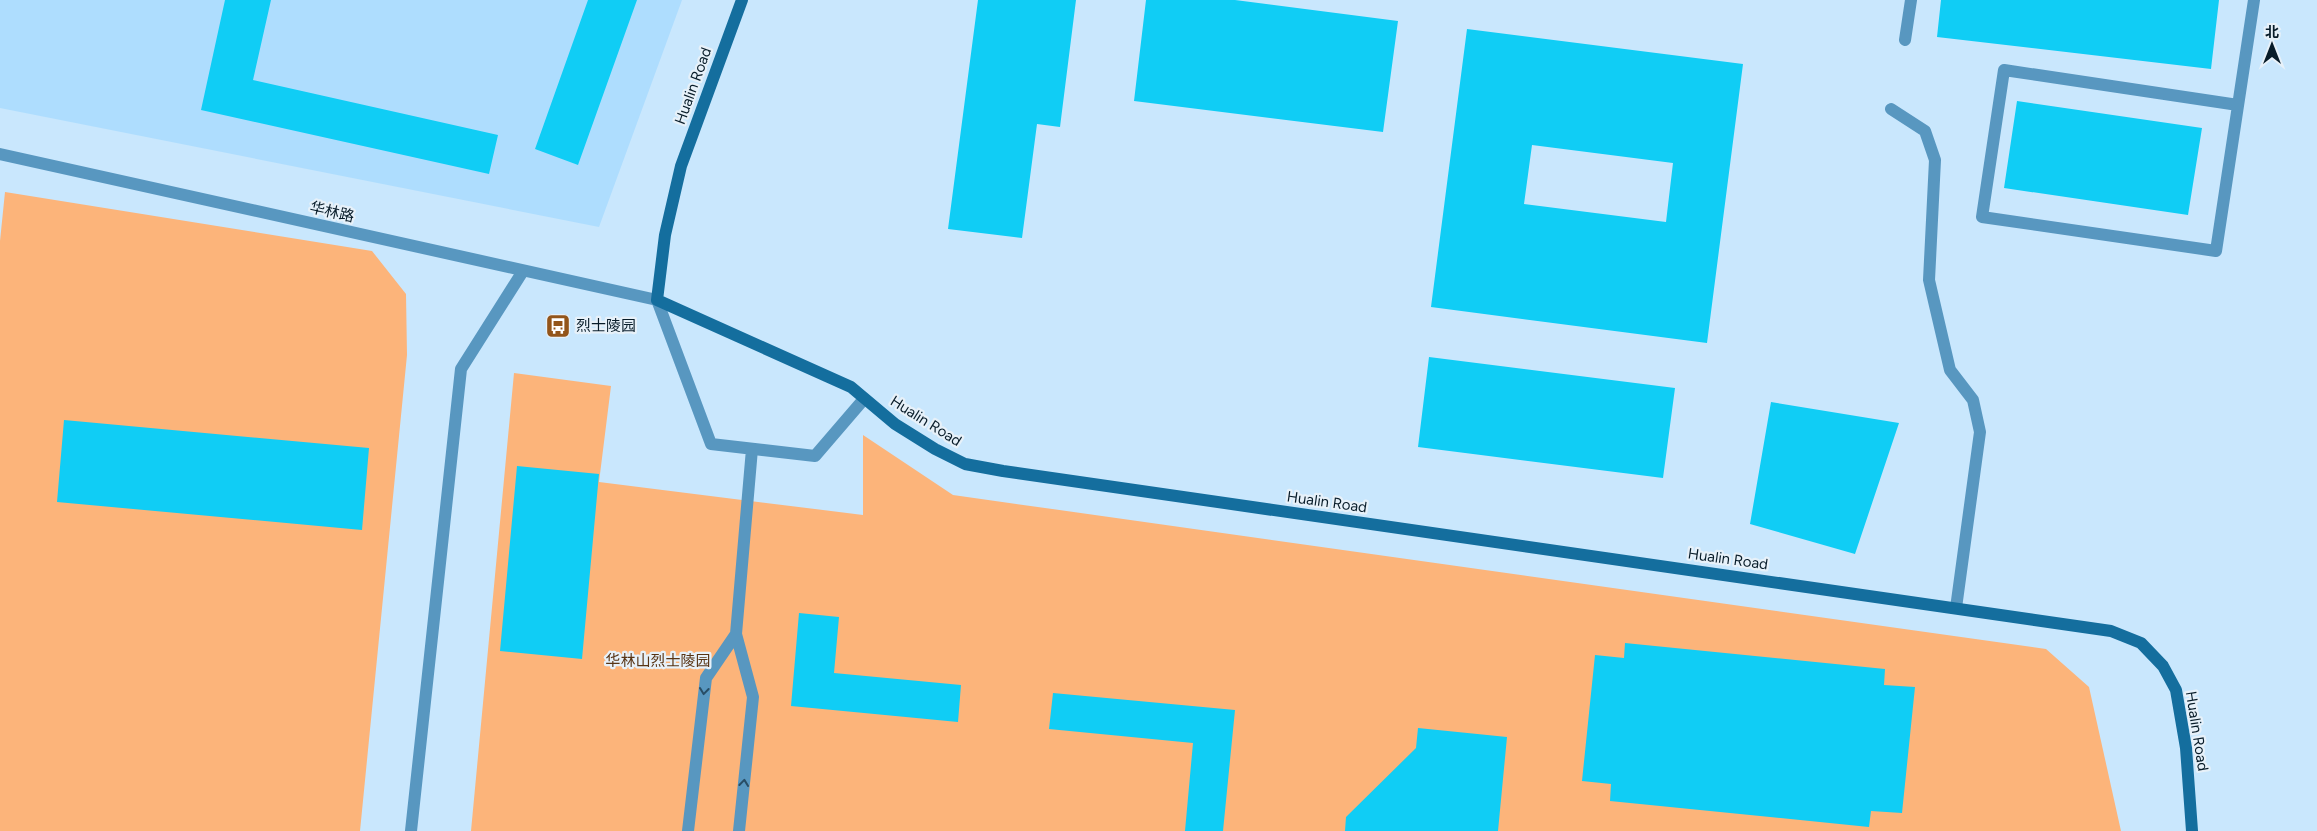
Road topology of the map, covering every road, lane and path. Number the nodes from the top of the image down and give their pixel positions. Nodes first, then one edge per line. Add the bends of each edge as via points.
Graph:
1 (742, 0) edge
2 (1911, 0) edge
3 (2254, 0) edge
4 (1904, 40) dead end
5 (2238, 105) junction
6 (1891, 109) dead end
7 (0, 154) edge
8 (523, 272) junction
9 (657, 300) junction
10 (864, 399) junction
11 (752, 448) junction
12 (1956, 608) junction
13 (736, 634) junction
14 (411, 831) edge
15 (688, 831) edge
16 (738, 831) edge
17 (2192, 831) edge

1 - 9 street, Hualin Road via 681,166 666,235
2 - 4 street
3 - 5 street
5 - 5 street via 2216,252 1982,217 2004,70
6 - 12 street via 1924,130 1935,160 1929,280 1950,370 1973,400 1980,432
7 - 8 street, 华林路
8 - 9 street, 华林路
8 - 14 street via 461,370
9 - 10 street, Hualin Road via 851,387
9 - 11 street via 711,444
10 - 11 street via 815,456
10 - 12 street, Hualin Road via 895,424 935,449 965,464 1003,472
11 - 13 street
12 - 17 street, Hualin Road via 2111,631 2141,643 2163,666 2176,690 2186,748
13 -> 15 street via 706,678
16 -> 13 street via 753,697

